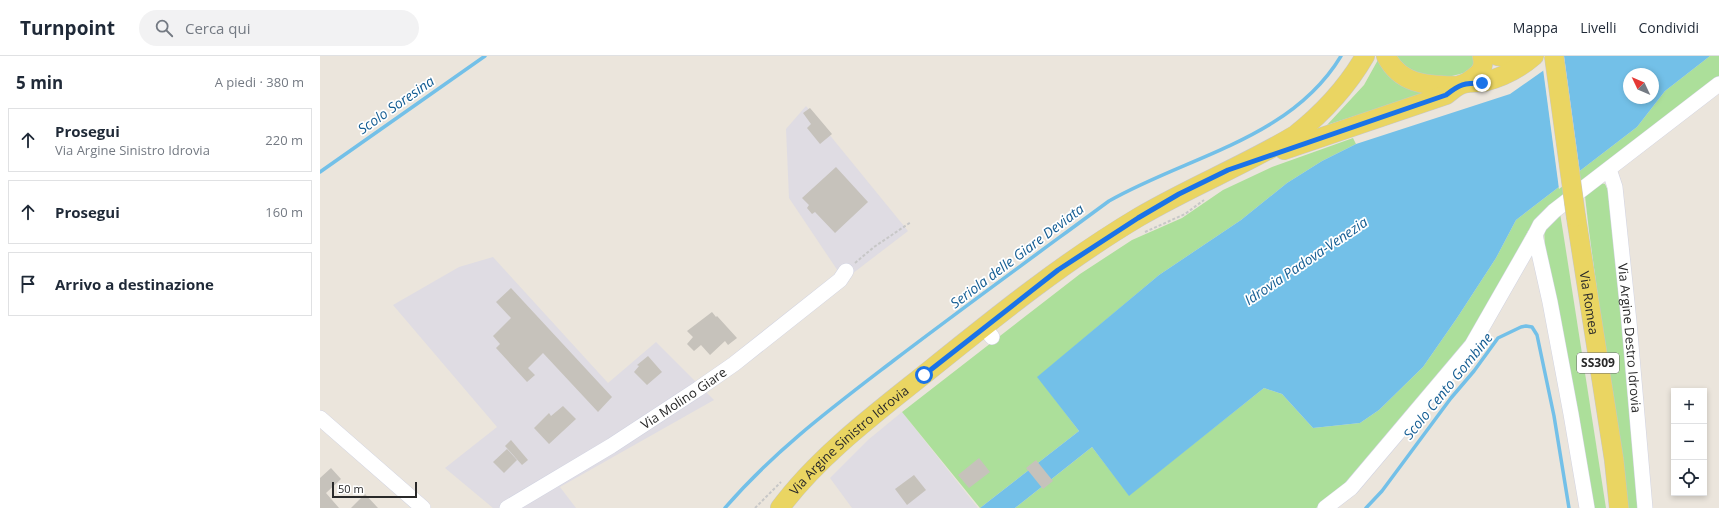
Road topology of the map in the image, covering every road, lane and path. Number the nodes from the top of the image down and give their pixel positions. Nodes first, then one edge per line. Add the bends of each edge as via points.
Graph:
1 (1365, 56) edge
2 (1386, 56) edge
3 (1482, 56) edge
4 (1497, 56) edge
5 (1527, 56) edge
6 (1534, 56) edge
7 (1554, 56) edge
8 (1462, 84) junction
9 (1719, 84) edge
10 (1228, 170) junction
11 (1607, 171) junction
12 (1207, 199) dead end
13 (911, 222) dead end
14 (1138, 235) dead end
15 (1535, 235) junction
16 (846, 270) joint
17 (320, 418) edge
18 (785, 494) edge
19 (423, 508) edge
20 (507, 508) edge
21 (755, 508) edge
22 (770, 508) edge
23 (1325, 508) edge
24 (1587, 508) edge
25 (1619, 508) edge
26 (1645, 508) edge

1 - 10 main road, Via Argine Sinistro Idrovia via 1348,82 1312,122 1284,142
2 - 8 main road via 1394,67 1412,81 1426,85
3 - 8 main road via 1482,70
4 - 5 main road
6 - 8 main road via 1518,69 1503,76 1482,83
7 - 25 main road, Via Romea / SS309, bridge
8 - 10 main road via 1446,95
9 - 11 street
10 - 18 main road, Via Argine Sinistro Idrovia via 1144,214 867,420
11 - 15 street via 1554,211 1540,225
11 - 26 street, Via Argine Destro Idrovia via 1615,187
12 - 14 path via 1185,214
13 - 16 path
15 - 23 street via 1472,345 1351,488
15 - 24 street
16 - 20 street, Via Molino Giare via 840,280 734,364 611,446
17 - 19 street
18 - 21 path
18 - 22 street

